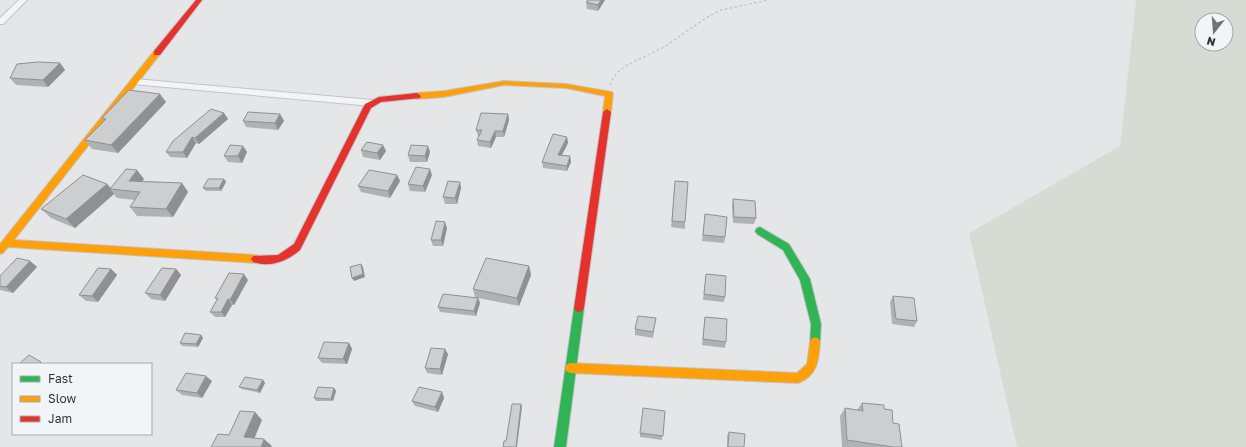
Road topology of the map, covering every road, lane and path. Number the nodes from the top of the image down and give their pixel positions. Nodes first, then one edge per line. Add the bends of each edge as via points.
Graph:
1 (23, 0) edge
2 (199, 0) edge
3 (770, 0) edge
4 (0, 22) edge
5 (135, 82) junction
6 (609, 94) junction
7 (372, 103) junction
8 (760, 230) dead end
9 (3, 246) edge
10 (570, 368) junction
11 (560, 447) edge

1 - 4 street
2 - 5 street
3 - 6 path via 721,10 709,16 664,47 618,72 611,81
5 - 7 street
5 - 9 street
6 - 7 street via 566,86 504,83
6 - 10 street
7 - 9 street via 343,153 298,247 284,258 272,260
8 - 10 street via 786,247 805,279 816,324 814,363 808,373 798,378
10 - 11 street

